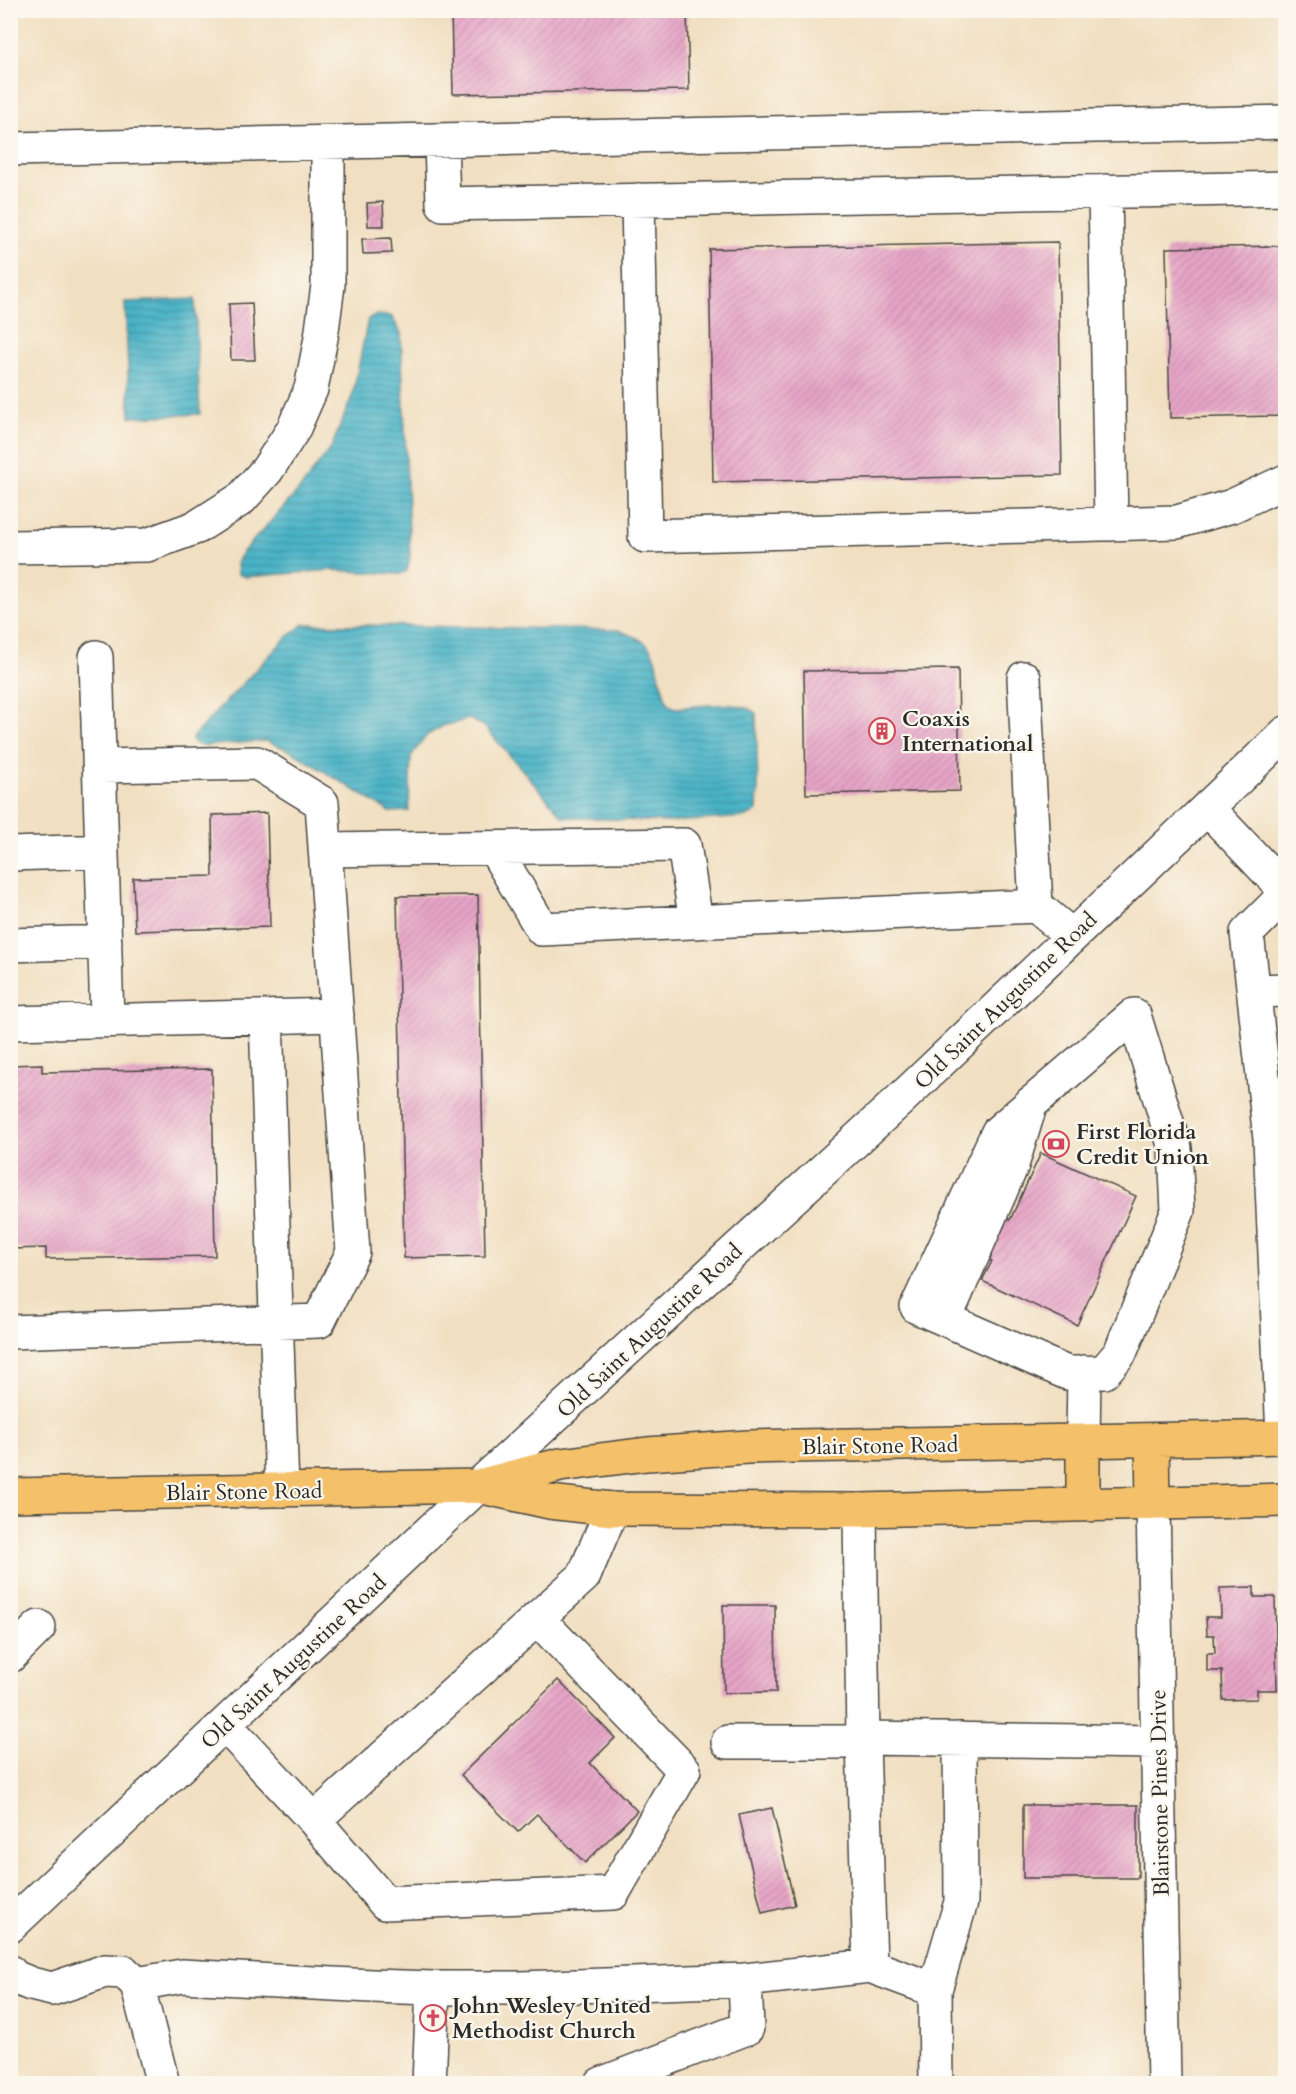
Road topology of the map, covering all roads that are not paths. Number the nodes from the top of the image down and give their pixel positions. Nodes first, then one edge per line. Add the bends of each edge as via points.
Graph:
1 (1286, 122) edge
2 (441, 141) junction
3 (328, 143) junction
4 (10, 149) edge
5 (1286, 188) edge
6 (1105, 191) junction
7 (638, 200) junction
8 (1286, 481) edge
9 (1111, 524) junction
10 (10, 547) edge
11 (96, 657) dead end
12 (1024, 678) dead end
13 (1286, 733) edge
14 (100, 766) junction
15 (1207, 808) junction
16 (494, 848) junction
17 (325, 850) junction
18 (102, 851) junction
19 (10, 854) edge
20 (1286, 892) edge
21 (1036, 906) junction
22 (696, 922) junction
23 (1072, 936) junction
24 (105, 942) junction
25 (10, 945) edge
26 (1270, 990) edge
27 (337, 1016) junction
28 (266, 1017) junction
29 (107, 1020) junction
30 (10, 1023) edge
31 (1280, 1234) edge
32 (276, 1322) junction
33 (1282, 1331) edge
34 (10, 1332) edge
35 (1084, 1372) junction
36 (1284, 1437) edge
37 (1152, 1440) junction
38 (1083, 1441) junction
39 (478, 1486) junction
40 (282, 1490) junction
41 (10, 1495) edge
42 (1286, 1500) edge
43 (1153, 1503) junction
44 (1083, 1504) junction
45 (612, 1509) junction
46 (860, 1510) junction
47 (537, 1618) junction
48 (10, 1628) edge
49 (10, 1656) edge
50 (225, 1725) junction
51 (960, 1739) junction
52 (863, 1740) junction
53 (728, 1742) dead end
54 (1158, 1742) junction
55 (314, 1820) junction
56 (10, 1926) edge
57 (870, 1966) junction
58 (10, 1972) edge
59 (745, 1980) junction
60 (137, 1984) junction
61 (433, 1988) junction
62 (935, 1990) junction
63 (164, 2084) edge
64 (429, 2084) edge
65 (601, 2084) edge
66 (936, 2084) edge
67 (1164, 2084) edge

1 - 2 street
2 - 3 street
2 - 7 street via 443,204
3 - 4 street
3 - 10 street via 328,285 321,338 311,389 293,430 267,470 241,499 197,527 147,545
5 - 6 street
6 - 7 street
6 - 9 street
7 - 9 street via 645,536
8 - 9 street via 1232,506 1177,522
11 - 14 street
12 - 21 street
13 - 15 street, Old Saint Augustine Road
14 - 17 street via 257,763 322,803
14 - 18 street
15 - 20 street
15 - 23 street, Old Saint Augustine Road
16 - 17 street
16 - 22 street via 542,929
16 - 22 street via 684,845
17 - 27 street
18 - 19 street
18 - 24 street
20 - 26 street via 1247,933
21 - 22 street
21 - 23 street
23 - 39 street, Old Saint Augustine Road via 901,1099
24 - 25 street
24 - 29 street
26 - 31 street via 1270,1139
27 - 28 street
27 - 32 street via 352,1252 319,1321
28 - 29 street
28 - 32 street
29 - 30 street
31 - 33 street
32 - 34 street
32 - 40 street
33 - 36 street
35 - 35 street via 1104,1372 1120,1353 1178,1210 1175,1148 1134,1015 998,1132 917,1307 1067,1373
35 - 38 street
36 - 37 main road, Blair Stone Road
37 - 38 main road, Blair Stone Road
37 - 43 main road
38 - 39 main road, Blair Stone Road via 748,1447 647,1454 560,1465
38 - 44 main road
39 - 40 main road, Blair Stone Road
39 - 45 main road, Blair Stone Road via 549,1502
39 - 50 street, Old Saint Augustine Road
40 - 41 main road, Blair Stone Road
42 - 43 main road, Blair Stone Road
43 - 44 main road, Blair Stone Road
43 - 54 street, Blairstone Pines Drive
44 - 46 main road, Blair Stone Road
45 - 46 main road, Blair Stone Road
45 - 47 street via 584,1576
46 - 52 street
47 - 55 street
47 - 55 street via 684,1770 613,1893 385,1903
48 - 49 street via 39,1627
50 - 55 street
50 - 56 street, Old Saint Augustine Road
51 - 52 street
51 - 54 street
51 - 62 street via 961,1902
52 - 53 street
52 - 57 street
54 - 67 street, Blairstone Pines Drive
57 - 59 street
57 - 62 street
58 - 60 street via 23,1981 52,1989 105,1971 124,1972
59 - 61 street
59 - 65 street via 747,2028
60 - 61 street via 182,1976
60 - 63 street
61 - 64 street
62 - 66 street

